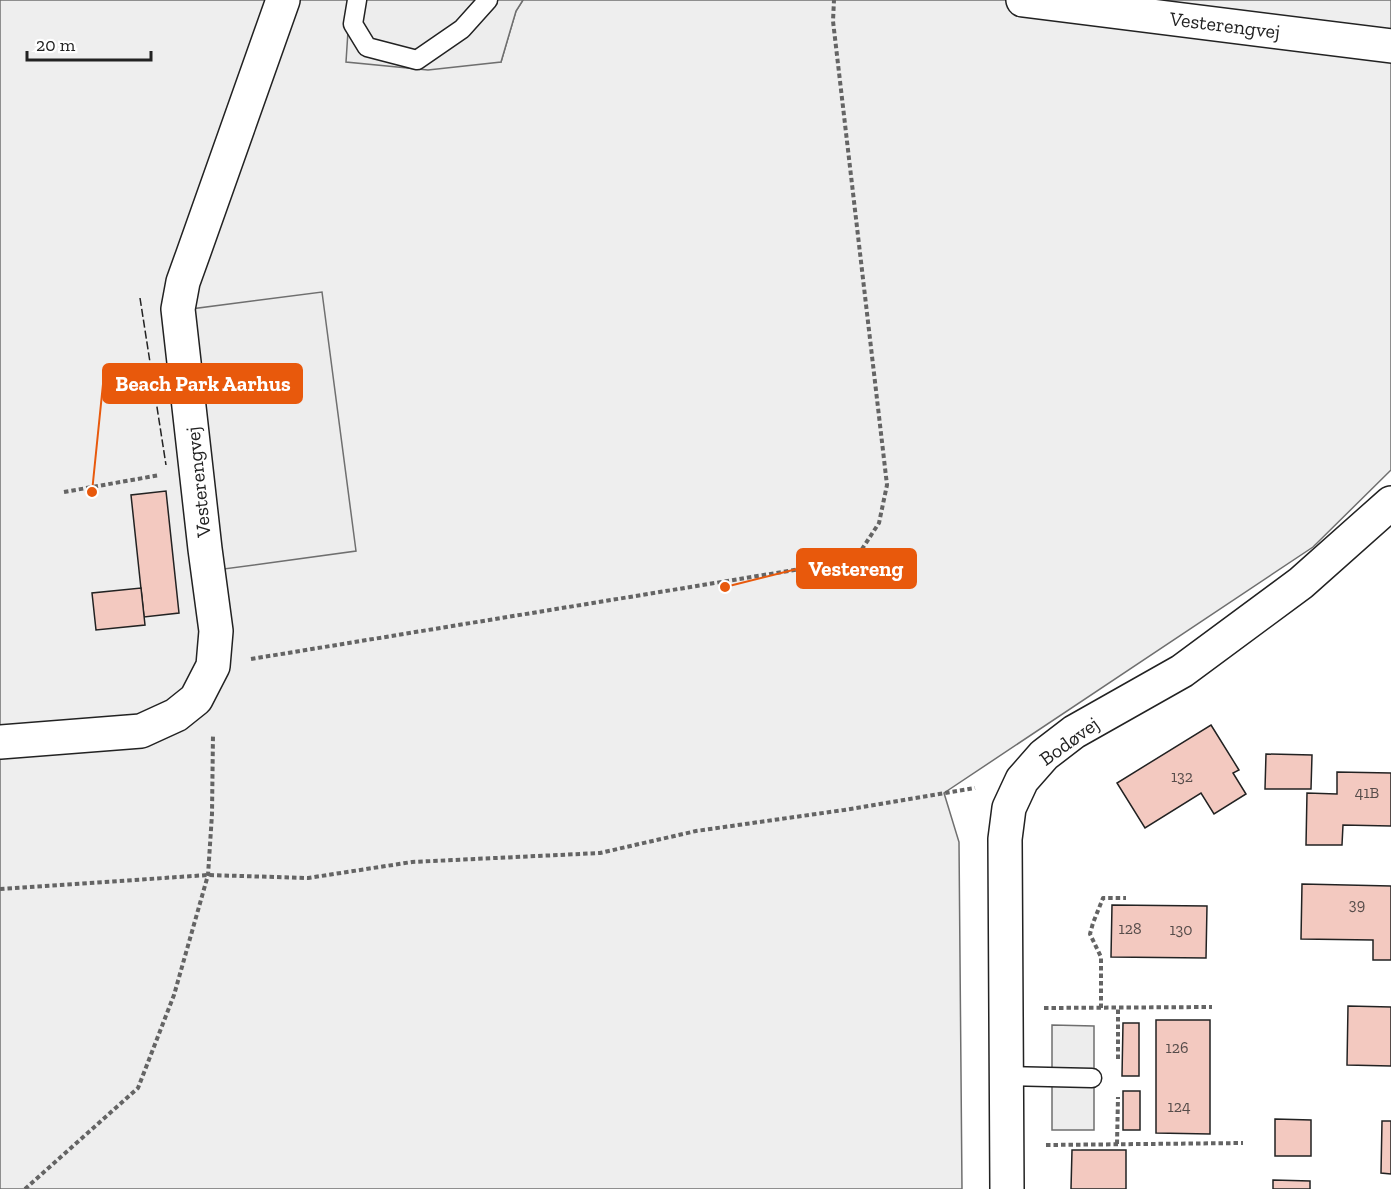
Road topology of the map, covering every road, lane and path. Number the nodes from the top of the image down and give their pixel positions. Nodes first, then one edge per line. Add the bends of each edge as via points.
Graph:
1 (283, 0) edge
2 (357, 0) edge
3 (488, 0) edge
4 (834, 0) edge
5 (1023, 0) edge
6 (1391, 46) edge
7 (196, 469) junction
8 (64, 492) dead end
9 (1391, 503) edge
10 (213, 666) junction
11 (213, 723) dead end
12 (0, 742) edge
13 (1022, 780) junction
14 (208, 875) junction
15 (0, 889) edge
16 (1126, 898) dead end
17 (1212, 1007) dead end
18 (1005, 1008) junction
19 (1101, 1008) junction
20 (1005, 1077) junction
21 (1092, 1078) dead end
22 (1243, 1143) dead end
23 (1006, 1145) junction
24 (25, 1189) edge
25 (1007, 1189) edge

1 - 7 street, Vesterengvej via 183,282 178,309
2 - 3 lane via 353,24 368,47 417,60 462,29
4 - 10 path via 833,21 887,485 879,523 862,549 843,562
5 - 6 street, Vesterengvej
7 - 8 path
7 - 10 street, Vesterengvej via 216,631
9 - 13 street, Bodøvej via 1301,583 1182,671 1074,732 1044,755
10 - 12 street, Vesterengvej via 196,699 176,715 141,731
11 - 14 path
13 - 14 path via 696,831 600,853 412,862 308,878
13 - 18 street, Bodøvej via 1009,808 1005,839
14 - 15 path
14 - 24 path via 174,995 138,1088
16 - 19 path via 1103,898 1090,934 1101,957
17 - 19 path
18 - 19 path
18 - 20 street, Bodøvej
20 - 21 lane
20 - 23 street, Bodøvej
22 - 23 path
23 - 25 street, Bodøvej

